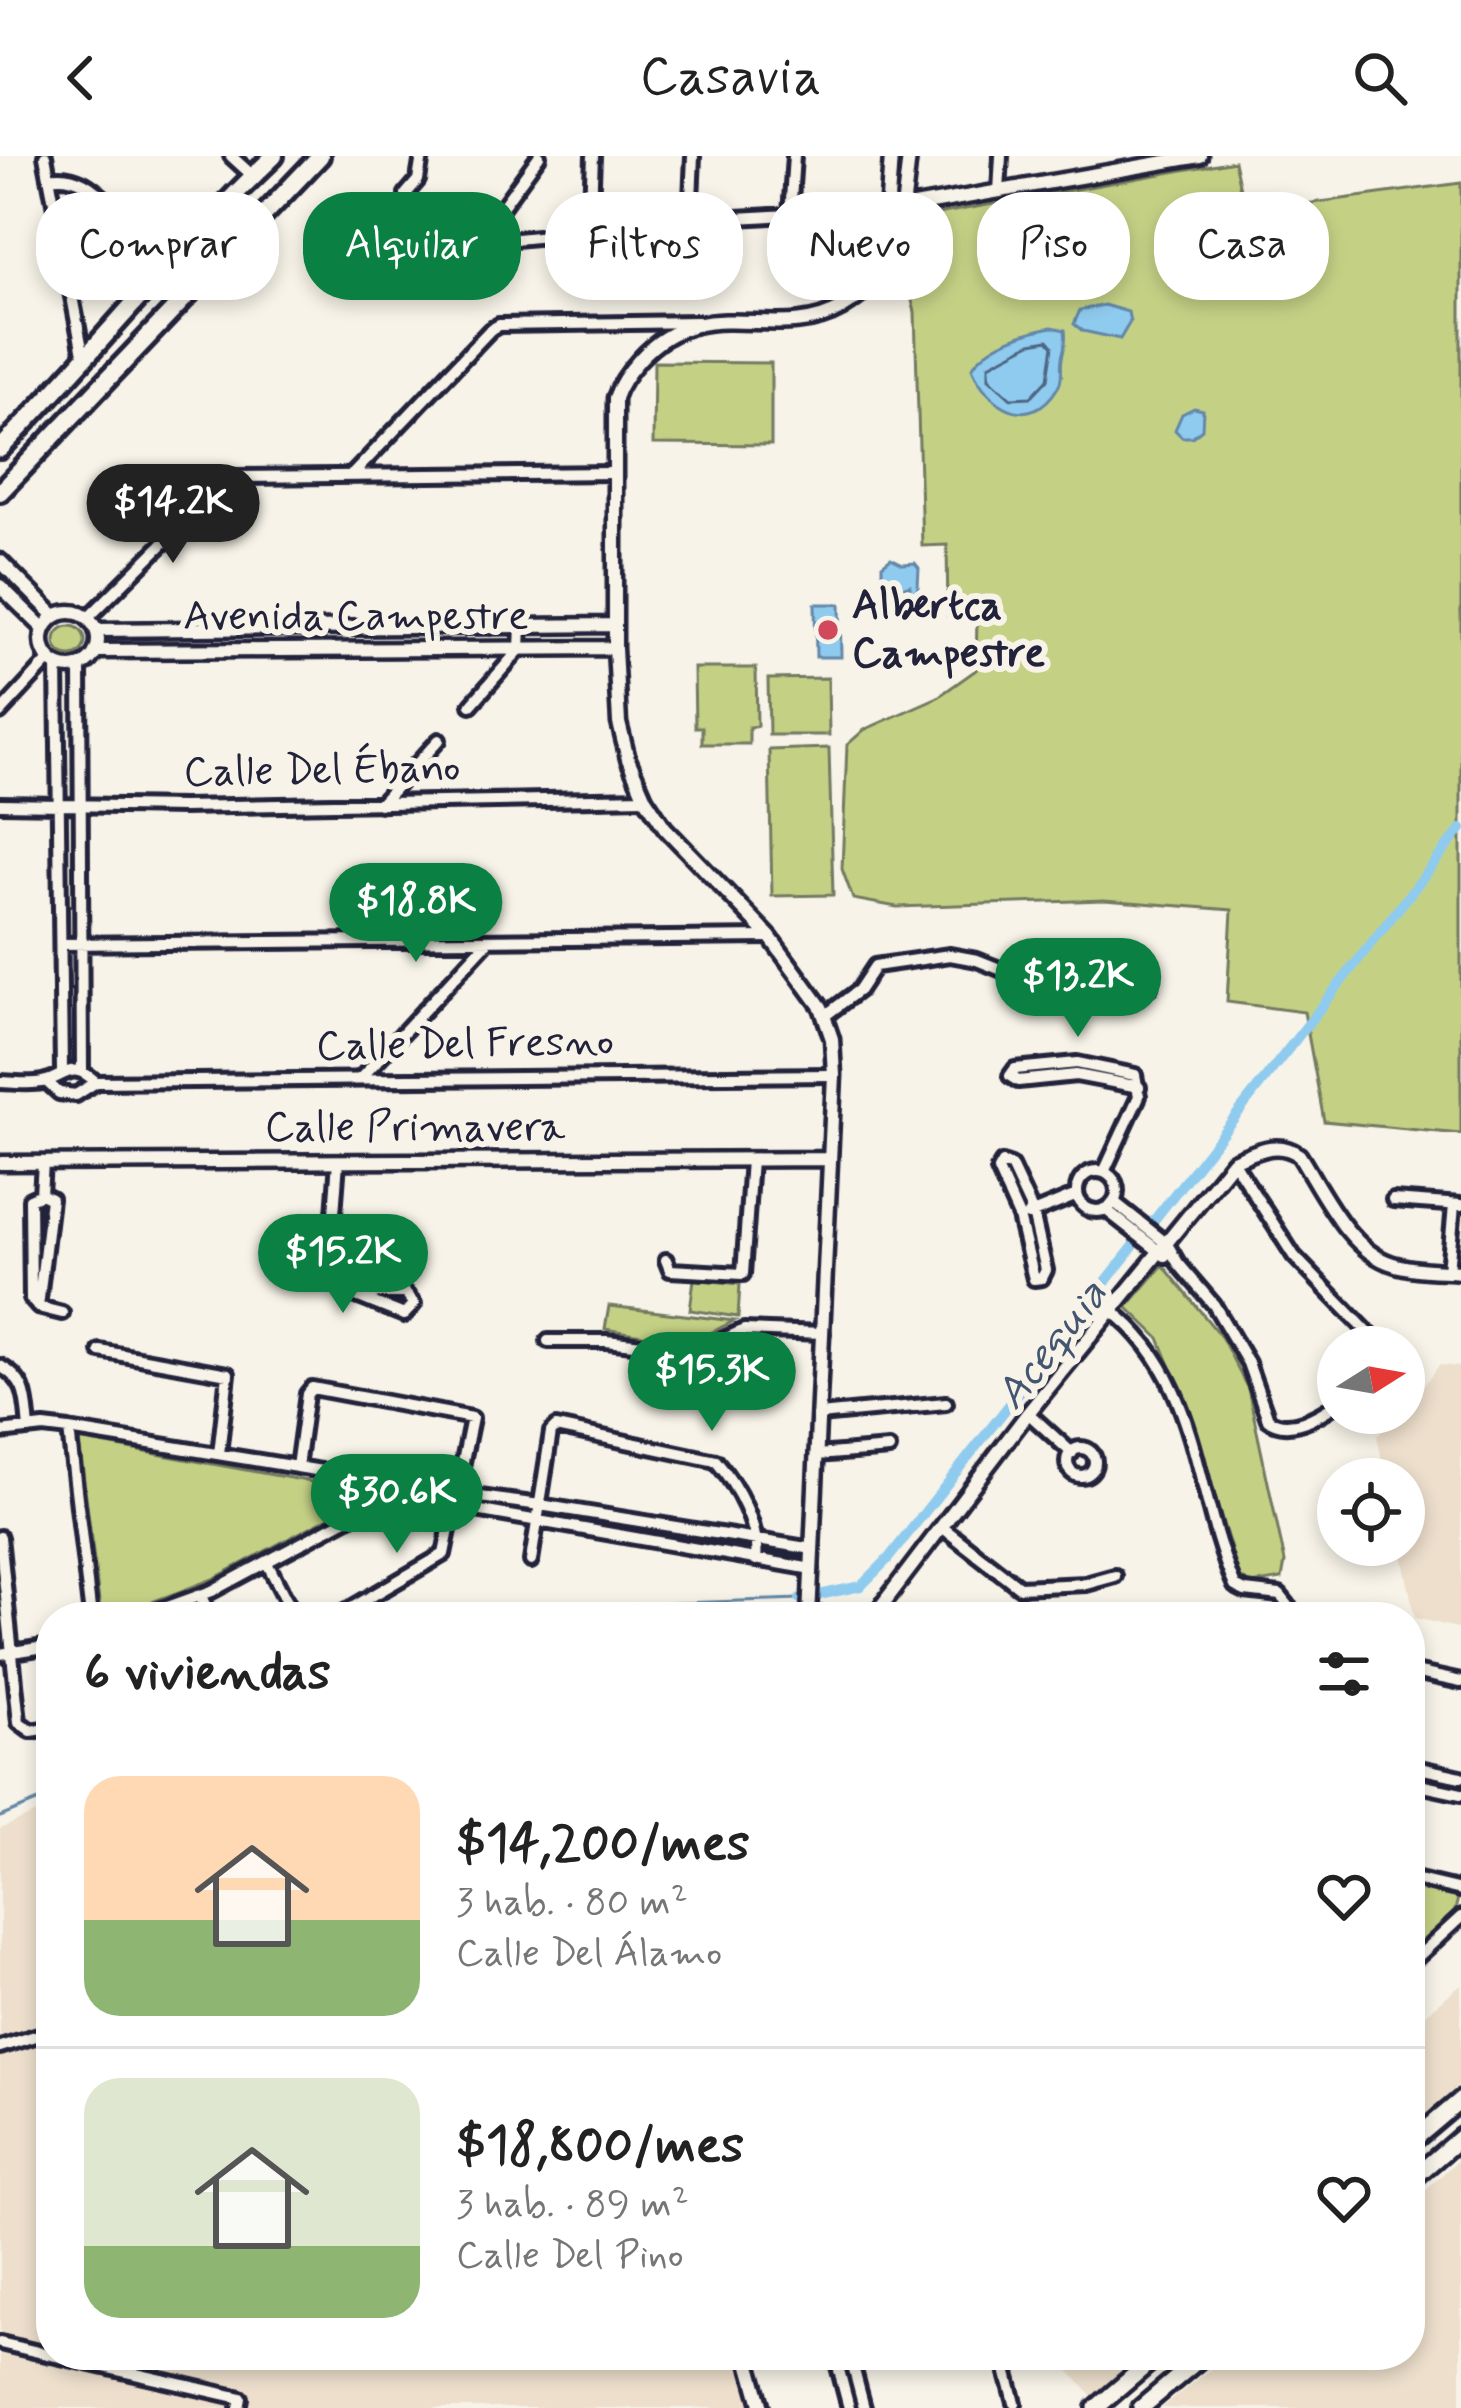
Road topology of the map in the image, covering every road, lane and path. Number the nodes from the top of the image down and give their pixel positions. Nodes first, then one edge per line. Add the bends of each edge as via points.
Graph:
1 (45, 156) edge
2 (231, 156) edge
3 (278, 156) edge
4 (320, 156) edge
5 (422, 156) edge
6 (539, 156) edge
7 (593, 156) edge
8 (693, 156) edge
9 (794, 156) edge
10 (891, 156) edge
11 (909, 156) edge
12 (1001, 156) edge
13 (1200, 156) edge
14 (1106, 166) edge
15 (254, 177) junction
16 (49, 178) junction
17 (297, 179) junction
18 (95, 192) edge
19 (263, 192) edge
20 (408, 192) edge
21 (513, 192) edge
22 (592, 192) edge
23 (691, 192) edge
24 (792, 192) edge
25 (889, 192) edge
26 (905, 192) edge
27 (999, 192) joint
28 (279, 198) edge
29 (182, 300) edge
30 (855, 300) edge
31 (697, 322) junction
32 (84, 363) junction
33 (0, 449) edge
34 (615, 473) junction
35 (352, 476) junction
36 (0, 492) edge
37 (0, 561) edge
38 (0, 586) edge
39 (55, 616) junction
40 (92, 624) junction
41 (521, 625) junction
42 (615, 625) junction
43 (478, 626) junction
44 (304, 628) junction
45 (44, 629) junction
46 (164, 629) junction
47 (616, 648) junction
48 (520, 649) junction
49 (304, 650) junction
50 (476, 650) junction
51 (96, 651) junction
52 (163, 651) junction
53 (53, 662) junction
54 (80, 666) junction
55 (470, 705) dead end
56 (0, 712) edge
57 (439, 740) dead end
58 (645, 798) junction
59 (0, 805) edge
60 (61, 805) junction
61 (380, 805) junction
62 (82, 806) junction
63 (770, 938) junction
64 (488, 941) junction
65 (62, 944) junction
66 (82, 944) junction
67 (1150, 986) dead end
68 (826, 1015) junction
69 (1077, 1069) junction
70 (62, 1071) junction
71 (82, 1072) junction
72 (834, 1075) junction
73 (360, 1079) junction
74 (0, 1082) edge
75 (46, 1082) junction
76 (96, 1082) junction
77 (830, 1159) junction
78 (751, 1160) junction
79 (338, 1161) junction
80 (1233, 1161) junction
81 (0, 1163) edge
82 (43, 1163) junction
83 (1104, 1172) junction
84 (1078, 1196) junction
85 (1394, 1200) dead end
86 (1110, 1205) junction
87 (1457, 1205) edge
88 (1033, 1213) junction
89 (1019, 1217) junction
90 (1159, 1245) junction
91 (666, 1260) dead end
92 (1461, 1262) edge
93 (1456, 1271) edge
94 (349, 1293) junction
95 (1111, 1310) junction
96 (62, 1313) dead end
97 (1362, 1326) edge
98 (823, 1333) junction
99 (548, 1341) dead end
100 (100, 1351) dead end
101 (0, 1366) edge
102 (946, 1403) dead end
103 (1028, 1413) junction
104 (1317, 1413) edge
105 (819, 1414) junction
106 (29, 1429) junction
107 (69, 1430) junction
108 (0, 1432) edge
109 (889, 1449) dead end
110 (1072, 1453) dead end
111 (219, 1454) junction
112 (817, 1455) junction
113 (297, 1467) junction
114 (406, 1486) junction
115 (458, 1493) junction
116 (441, 1496) junction
117 (540, 1505) junction
118 (456, 1508) junction
119 (537, 1523) junction
120 (942, 1527) junction
121 (0, 1537) edge
122 (758, 1540) junction
123 (813, 1549) junction
124 (756, 1559) junction
125 (531, 1561) dead end
126 (267, 1563) junction
127 (812, 1569) junction
128 (1115, 1576) dead end
129 (201, 1595) junction
130 (90, 1602) edge
131 (182, 1602) edge
132 (204, 1602) edge
133 (288, 1602) edge
134 (363, 1602) edge
135 (810, 1602) edge
136 (885, 1602) edge
137 (1286, 1602) edge
138 (7, 1653) edge
139 (1425, 1674) edge
140 (1461, 1682) edge
141 (36, 1730) edge
142 (1425, 1769) edge
143 (1461, 1777) edge
144 (1425, 1787) edge
145 (1461, 1794) edge
146 (1425, 1882) edge
147 (1461, 1890) edge
148 (1461, 1917) edge
149 (1425, 1950) edge
150 (36, 2036) edge
151 (0, 2047) edge
152 (1461, 2100) edge
153 (1425, 2130) edge
154 (1461, 2137) edge
155 (1425, 2168) edge
156 (0, 2343) edge
157 (36, 2351) edge
158 (110, 2370) edge
159 (751, 2370) edge
160 (839, 2370) edge
161 (854, 2370) edge
162 (1006, 2370) edge
163 (1140, 2370) edge
164 (1186, 2370) edge
165 (240, 2403) edge
166 (1015, 2403) dead end
167 (762, 2408) edge
168 (849, 2408) edge
169 (864, 2408) edge
170 (1096, 2408) edge
171 (1141, 2408) edge

1 - 16 street
2 - 15 street
3 - 15 main road
3 - 17 main road via 284,176
4 - 17 main road
5 - 20 street
6 - 21 street
7 - 22 street
8 - 23 street
9 - 24 street
10 - 25 street
11 - 26 street
12 - 27 street
13 - 14 street
14 - 27 street
15 - 19 main road
15 - 32 main road
16 - 18 street via 79,178
16 - 32 street
17 - 28 main road
29 - 36 main road
30 - 31 street via 796,320
31 - 34 street via 653,344 619,386
31 - 35 street via 500,325
32 - 33 main road
34 - 35 street
34 - 42 street
35 - 40 street via 230,480
37 - 39 street
38 - 45 street
39 - 40 street via 71,611
39 - 45 street
40 - 46 street, Avenida Campestre
40 - 51 street
41 - 42 street, Avenida Campestre
41 - 43 street, Avenida Campestre
41 - 48 street
42 - 47 street
43 - 44 street, Avenida Campestre
43 - 50 street
44 - 46 street, Avenida Campestre
44 - 49 street
45 - 53 street
46 - 52 street
47 - 48 street, Avenida Campestre
47 - 58 street via 619,723
48 - 50 street, Avenida Campestre
48 - 55 street
49 - 50 street, Avenida Campestre
49 - 52 street, Avenida Campestre
51 - 52 street, Avenida Campestre
51 - 54 street
53 - 54 street
53 - 56 street
53 - 60 street
54 - 62 street
57 - 61 street
58 - 61 street, Calle Del Ébano
58 - 63 street
59 - 60 street, Calle Del Ébano
60 - 62 street, Calle Del Ébano
60 - 65 street
61 - 62 street, Calle Del Ébano
62 - 66 street
63 - 64 street
63 - 68 street
64 - 66 street
64 - 73 street
65 - 66 street
65 - 70 street
66 - 71 street
67 - 68 street via 1056,1003 992,965 936,956 875,966
68 - 72 street
69 - 69 street via 1045,1063 1010,1076 1018,1082
69 - 83 street via 1139,1087
70 - 71 street
70 - 75 street
71 - 76 street
72 - 73 street, Calle Del Fresno
72 - 77 street
73 - 76 street, Calle Del Fresno
74 - 75 street, Calle Del Fresno
75 - 76 street, Calle Del Fresno via 76,1095
77 - 78 street, Calle Primavera
77 - 98 street
78 - 79 street, Calle Primavera
78 - 91 street via 743,1274 670,1270
79 - 82 street, Calle Primavera
79 - 94 street via 326,1273
80 - 90 street
80 - 93 street via 1289,1148 1373,1254 1401,1267
80 - 97 street via 1294,1256
81 - 82 street, Calle Primavera
82 - 96 street via 41,1194 30,1199 31,1299
83 - 84 street via 1083,1176
83 - 86 street via 1116,1184
84 - 86 street via 1089,1209
84 - 88 street
85 - 87 street
86 - 90 street
87 - 93 street
88 - 89 street
88 - 89 street via 1011,1166 1002,1163
88 - 89 street via 1042,1278 1034,1279
90 - 95 street
90 - 104 street via 1233,1334 1274,1424
92 - 93 street
94 - 94 street via 404,1315 414,1304 406,1293
95 - 103 street
95 - 137 street via 1143,1336 1166,1370 1234,1586
98 - 99 street via 744,1330 697,1351
98 - 105 street
100 - 111 street via 228,1374
101 - 106 street via 24,1387
102 - 105 street
103 - 110 street
103 - 120 street
105 - 112 street
106 - 107 street
106 - 108 street
107 - 111 street
107 - 130 street
109 - 112 street
111 - 113 street
112 - 123 street
113 - 114 street
113 - 115 street via 312,1388 470,1416
114 - 116 street
114 - 126 street
115 - 116 street
115 - 117 street
115 - 118 street
116 - 118 street
117 - 119 street
117 - 122 street
117 - 122 street via 556,1427 710,1458
118 - 119 street
118 - 134 street via 441,1558
119 - 124 street
119 - 125 street
120 - 128 street via 1019,1587
120 - 136 street
121 - 138 street
122 - 123 street
122 - 124 street
123 - 127 street
124 - 127 street
126 - 129 street
126 - 133 street
127 - 135 street
129 - 131 street
129 - 132 street
138 - 141 street via 19,1723
139 - 140 street
142 - 143 street
144 - 145 street
146 - 147 street
148 - 149 street
150 - 151 street
152 - 153 main road
154 - 155 main road
156 - 157 street
158 - 165 street
159 - 167 street
160 - 168 street
161 - 169 street
162 - 166 street
163 - 170 main road
164 - 171 main road

